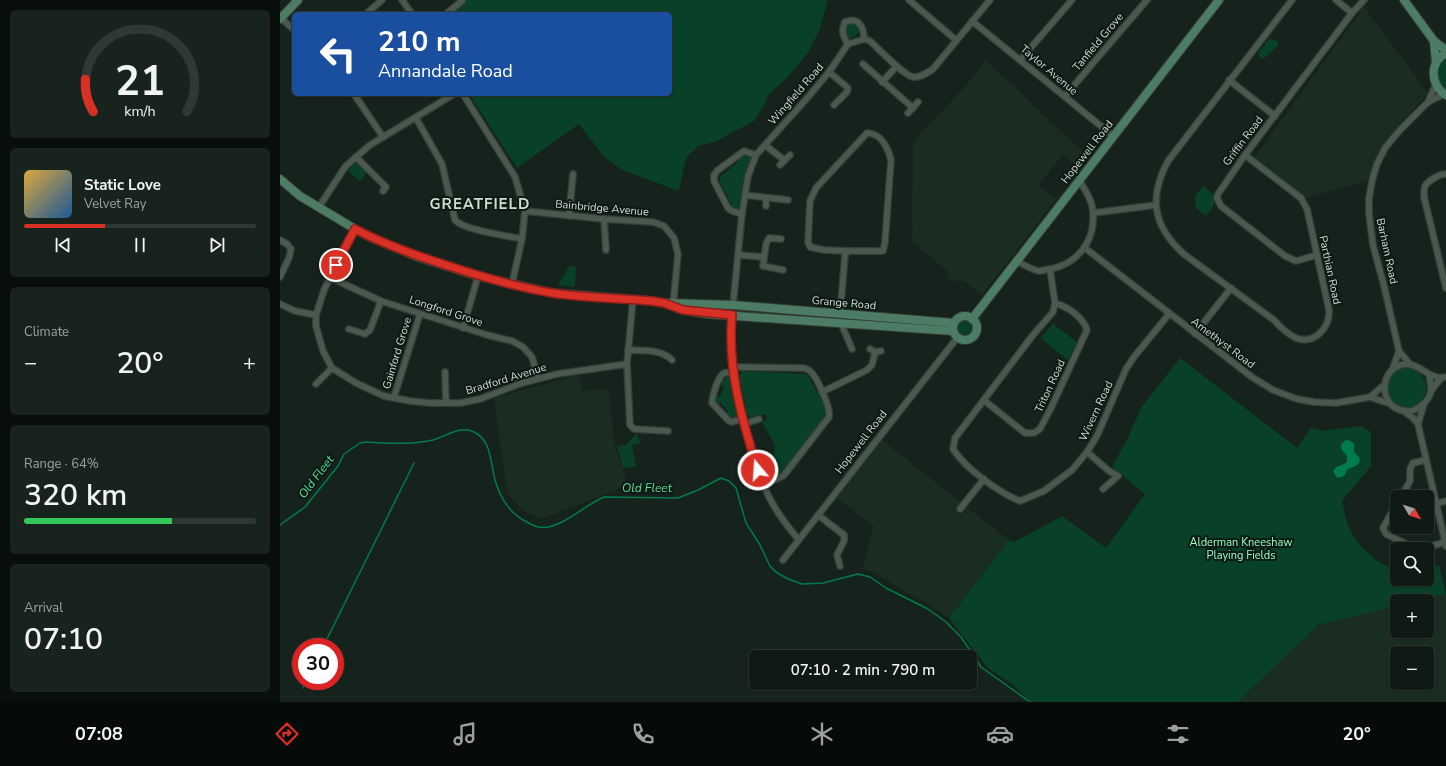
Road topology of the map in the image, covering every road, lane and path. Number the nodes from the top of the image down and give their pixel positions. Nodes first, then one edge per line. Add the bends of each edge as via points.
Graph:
1 (298, 0) edge
2 (382, 0) edge
3 (402, 0) edge
4 (908, 0) edge
5 (989, 0) edge
6 (1072, 0) edge
7 (1147, 0) edge
8 (1219, 0) edge
9 (1292, 0) edge
10 (1336, 0) edge
11 (1364, 0) edge
12 (1404, 0) edge
13 (462, 1) dead end
14 (368, 12) edge
15 (411, 12) edge
16 (448, 12) edge
17 (1352, 13) junction
18 (280, 18) edge
19 (972, 21) junction
20 (292, 28) edge
21 (864, 38) junction
22 (956, 40) junction
23 (1434, 41) junction
24 (848, 44) junction
25 (1446, 51) edge
26 (1021, 59) junction
27 (1436, 63) junction
28 (863, 64) dead end
29 (897, 66) junction
30 (829, 72) junction
31 (1229, 80) junction
32 (882, 82) junction
33 (1436, 84) junction
34 (1445, 94) edge
35 (355, 96) edge
36 (451, 96) edge
37 (464, 96) edge
38 (1065, 96) junction
39 (918, 102) dead end
40 (1428, 102) junction
41 (834, 105) dead end
42 (912, 108) junction
43 (908, 113) dead end
44 (1275, 116) junction
45 (416, 118) junction
46 (1113, 136) junction
47 (383, 137) junction
48 (765, 145) junction
49 (756, 155) junction
50 (790, 155) dead end
51 (1245, 155) junction
52 (356, 157) junction
53 (573, 174) dead end
54 (1446, 174) edge
55 (280, 179) edge
56 (1079, 180) junction
57 (383, 192) dead end
58 (745, 195) junction
59 (766, 198) junction
60 (788, 200) dead end
61 (1156, 205) junction
62 (766, 206) dead end
63 (319, 207) junction
64 (525, 211) junction
65 (1094, 213) junction
66 (742, 214) junction
67 (569, 216) junction
68 (604, 219) junction
69 (355, 229) junction
70 (781, 238) dead end
71 (522, 239) junction
72 (280, 240) edge
73 (1085, 248) junction
74 (606, 250) dead end
75 (848, 251) junction
76 (1317, 254) junction
77 (738, 255) junction
78 (764, 257) junction
79 (1016, 261) junction
80 (1050, 269) junction
81 (783, 270) dead end
82 (478, 276) junction
83 (280, 277) edge
84 (331, 278) junction
85 (512, 284) junction
86 (1231, 288) junction
87 (1446, 288) edge
88 (633, 299) junction
89 (381, 301) junction
90 (1055, 303) junction
91 (280, 304) edge
92 (674, 304) junction
93 (734, 305) junction
94 (420, 314) junction
95 (1168, 314) junction
96 (316, 315) junction
97 (732, 315) junction
98 (840, 318) junction
99 (972, 319) junction
100 (463, 328) junction
101 (349, 329) dead end
102 (954, 331) junction
103 (1195, 334) junction
104 (852, 349) dead end
105 (628, 350) junction
106 (875, 350) dead end
107 (1399, 351) junction
108 (672, 360) dead end
109 (627, 364) junction
110 (1409, 364) junction
111 (332, 368) junction
112 (1393, 368) junction
113 (734, 370) junction
114 (445, 372) dead end
115 (1429, 375) junction
116 (538, 378) junction
117 (1444, 378) edge
118 (316, 384) dead end
119 (1384, 385) junction
120 (1431, 391) junction
121 (822, 392) junction
122 (394, 397) junction
123 (1370, 397) junction
124 (984, 401) junction
125 (446, 403) junction
126 (1388, 403) junction
127 (1424, 404) junction
128 (1405, 412) junction
129 (759, 419) dead end
130 (744, 421) junction
131 (1418, 424) junction
132 (668, 431) dead end
133 (1087, 452) junction
134 (1425, 460) junction
135 (984, 479) junction
136 (764, 485) junction
137 (1103, 489) dead end
138 (1405, 490) edge
139 (1446, 501) edge
140 (1436, 504) junction
141 (960, 509) dead end
142 (818, 515) junction
143 (1390, 516) edge
144 (798, 540) junction
145 (1445, 544) edge
146 (783, 560) dead end
147 (840, 566) dead end

1 - 18 street
2 - 14 street
3 - 15 street
4 - 22 street
5 - 19 street
6 - 26 street
7 - 38 street, Tanfield Grove
8 - 46 street, Hopewell Road
9 - 31 street, Parthian Road
10 - 17 street
11 - 17 street, Griffin Road
12 - 23 street
13 - 16 street
17 - 44 street, Griffin Road
18 - 20 street
19 - 22 street
19 - 26 street, Taylor Avenue
21 - 24 street
21 - 24 street via 862,27 857,22 845,22 842,29
21 - 29 street
22 - 29 street via 933,69 924,75 914,77
23 - 25 street
23 - 27 street
24 - 30 street, Wingfield Road
25 - 27 street
26 - 38 street, Taylor Avenue
27 - 33 street via 1433,75
28 - 32 street
29 - 32 street
30 - 41 street via 848,88
30 - 48 street, Wingfield Road
31 - 44 street
31 - 61 street, Parthian Road via 1168,161 1160,177
32 - 42 street
33 - 34 street
33 - 40 street, Barham Road
34 - 40 street, Barham Road
35 - 47 street
36 - 45 street
37 - 64 street via 515,177
38 - 46 street, Taylor Avenue
39 - 42 street
40 - 107 street, Barham Road via 1385,148 1369,198 1373,244
42 - 43 street
44 - 51 street, Griffin Road
45 - 47 street
45 - 71 street via 442,164 458,223
46 - 56 street, Hopewell Road
47 - 52 street
48 - 49 street, Wingfield Road
48 - 50 street via 782,162
49 - 58 street, Wingfield Road via 748,176
49 - 66 street via 744,151 714,174 714,181 728,208
51 - 76 street, Parthian Road via 1301,198 1307,209
51 - 76 street, Griffin Road via 1219,190 1217,198 1221,206 1285,256 1296,261
52 - 57 street via 386,187
52 - 63 street via 345,167
53 - 67 street
54 - 87 street via 1429,181 1424,187 1424,197
55 - 63 street via 300,196
56 - 65 street via 1088,194
56 - 79 street, Hopewell Road
58 - 59 street
58 - 66 street, Wingfield Road
59 - 60 street
59 - 62 street
61 - 65 street
61 - 86 street, Parthian Road via 1162,226 1175,246
63 - 69 street
64 - 67 street, Bainbridge Avenue
64 - 71 street
65 - 73 street
66 - 77 street, Wingfield Road
67 - 68 street, Bainbridge Avenue
68 - 74 street
68 - 92 street, Bainbridge Avenue via 653,222 664,226 674,238 678,254
69 - 82 street via 370,238 418,257
69 - 84 street
70 - 78 street via 769,238
71 - 85 street
72 - 83 street via 291,249
73 - 80 street via 1072,261
73 - 95 street, Amethyst Road
75 - 75 street via 883,251 891,160 888,148 872,133 867,134 816,188 810,201 810,247
75 - 98 street via 845,255
76 - 86 street, Parthian Road via 1329,318 1325,328 1312,338 1303,339 1292,335
77 - 78 street
77 - 93 street, Wingfield Road
78 - 81 street via 763,266
79 - 80 street via 1039,271
79 - 99 street, Hopewell Road
80 - 90 street
82 - 85 street
82 - 100 street
84 - 89 street, Longford Grove
84 - 96 street
85 - 88 street via 552,293
86 - 103 street
88 - 92 street
88 - 105 street
89 - 94 street, Longford Grove
89 - 101 street via 370,330 365,334
90 - 124 street, Wivern Road via 1053,312
90 - 124 street, Triton Road via 1064,306 1084,322 1087,330 1040,429 1034,433 1025,433
91 - 96 street via 295,311
92 - 93 street, Grange Road
92 - 97 street, Grange Road via 683,310
93 - 98 street, Grange Road
94 - 100 street, Longford Grove
94 - 122 street, Gainford Grove
95 - 103 street, Amethyst Road
95 - 133 street, Wivern Road via 1126,369 1097,436
96 - 111 street via 319,338
97 - 98 street, Grange Road
97 - 113 street
98 - 102 street, Grange Road
98 - 104 street, Grange Road
99 - 102 street via 962,316 956,320
99 - 102 street via 977,329 972,339 964,341
100 - 116 street, Longford Grove via 512,341 523,347 532,356
102 - 142 street, Hopewell Road
103 - 123 street, Amethyst Road via 1272,390 1297,399 1336,403
105 - 108 street via 655,351 667,355
105 - 109 street
106 - 121 street via 872,365 867,370
107 - 110 street, Barham Road
107 - 112 street
109 - 116 street, Bradford Avenue
109 - 132 street via 630,425 634,429
110 - 112 street
110 - 115 street via 1415,365
111 - 118 street
111 - 122 street, Bradford Avenue via 356,383 384,396
112 - 119 street
113 - 121 street via 804,368 810,370
113 - 130 street
113 - 130 street via 720,377 712,403 731,422
114 - 125 street
115 - 117 street
115 - 120 street
116 - 125 street, Bradford Avenue via 480,399
117 - 120 street
119 - 123 street
119 - 126 street
120 - 127 street
121 - 136 street via 829,408 829,417 783,476
122 - 125 street, Bradford Avenue via 410,401
123 - 126 street, Amethyst Road
124 - 135 street, Wivern Road via 955,438 953,449 960,459
126 - 128 street
127 - 128 street
127 - 131 street
128 - 131 street
129 - 130 street
130 - 136 street
131 - 134 street
133 - 135 street, Wivern Road via 1072,470 1044,491 1020,501 1007,496
133 - 137 street via 1118,476
134 - 138 street via 1413,464 1410,481
134 - 140 street
135 - 141 street
136 - 144 street via 774,507
139 - 140 street
140 - 145 street
142 - 144 street, Hopewell Road
142 - 147 street via 844,535 837,555
143 - 145 street via 1383,528 1386,534 1414,548
144 - 146 street, Hopewell Road

